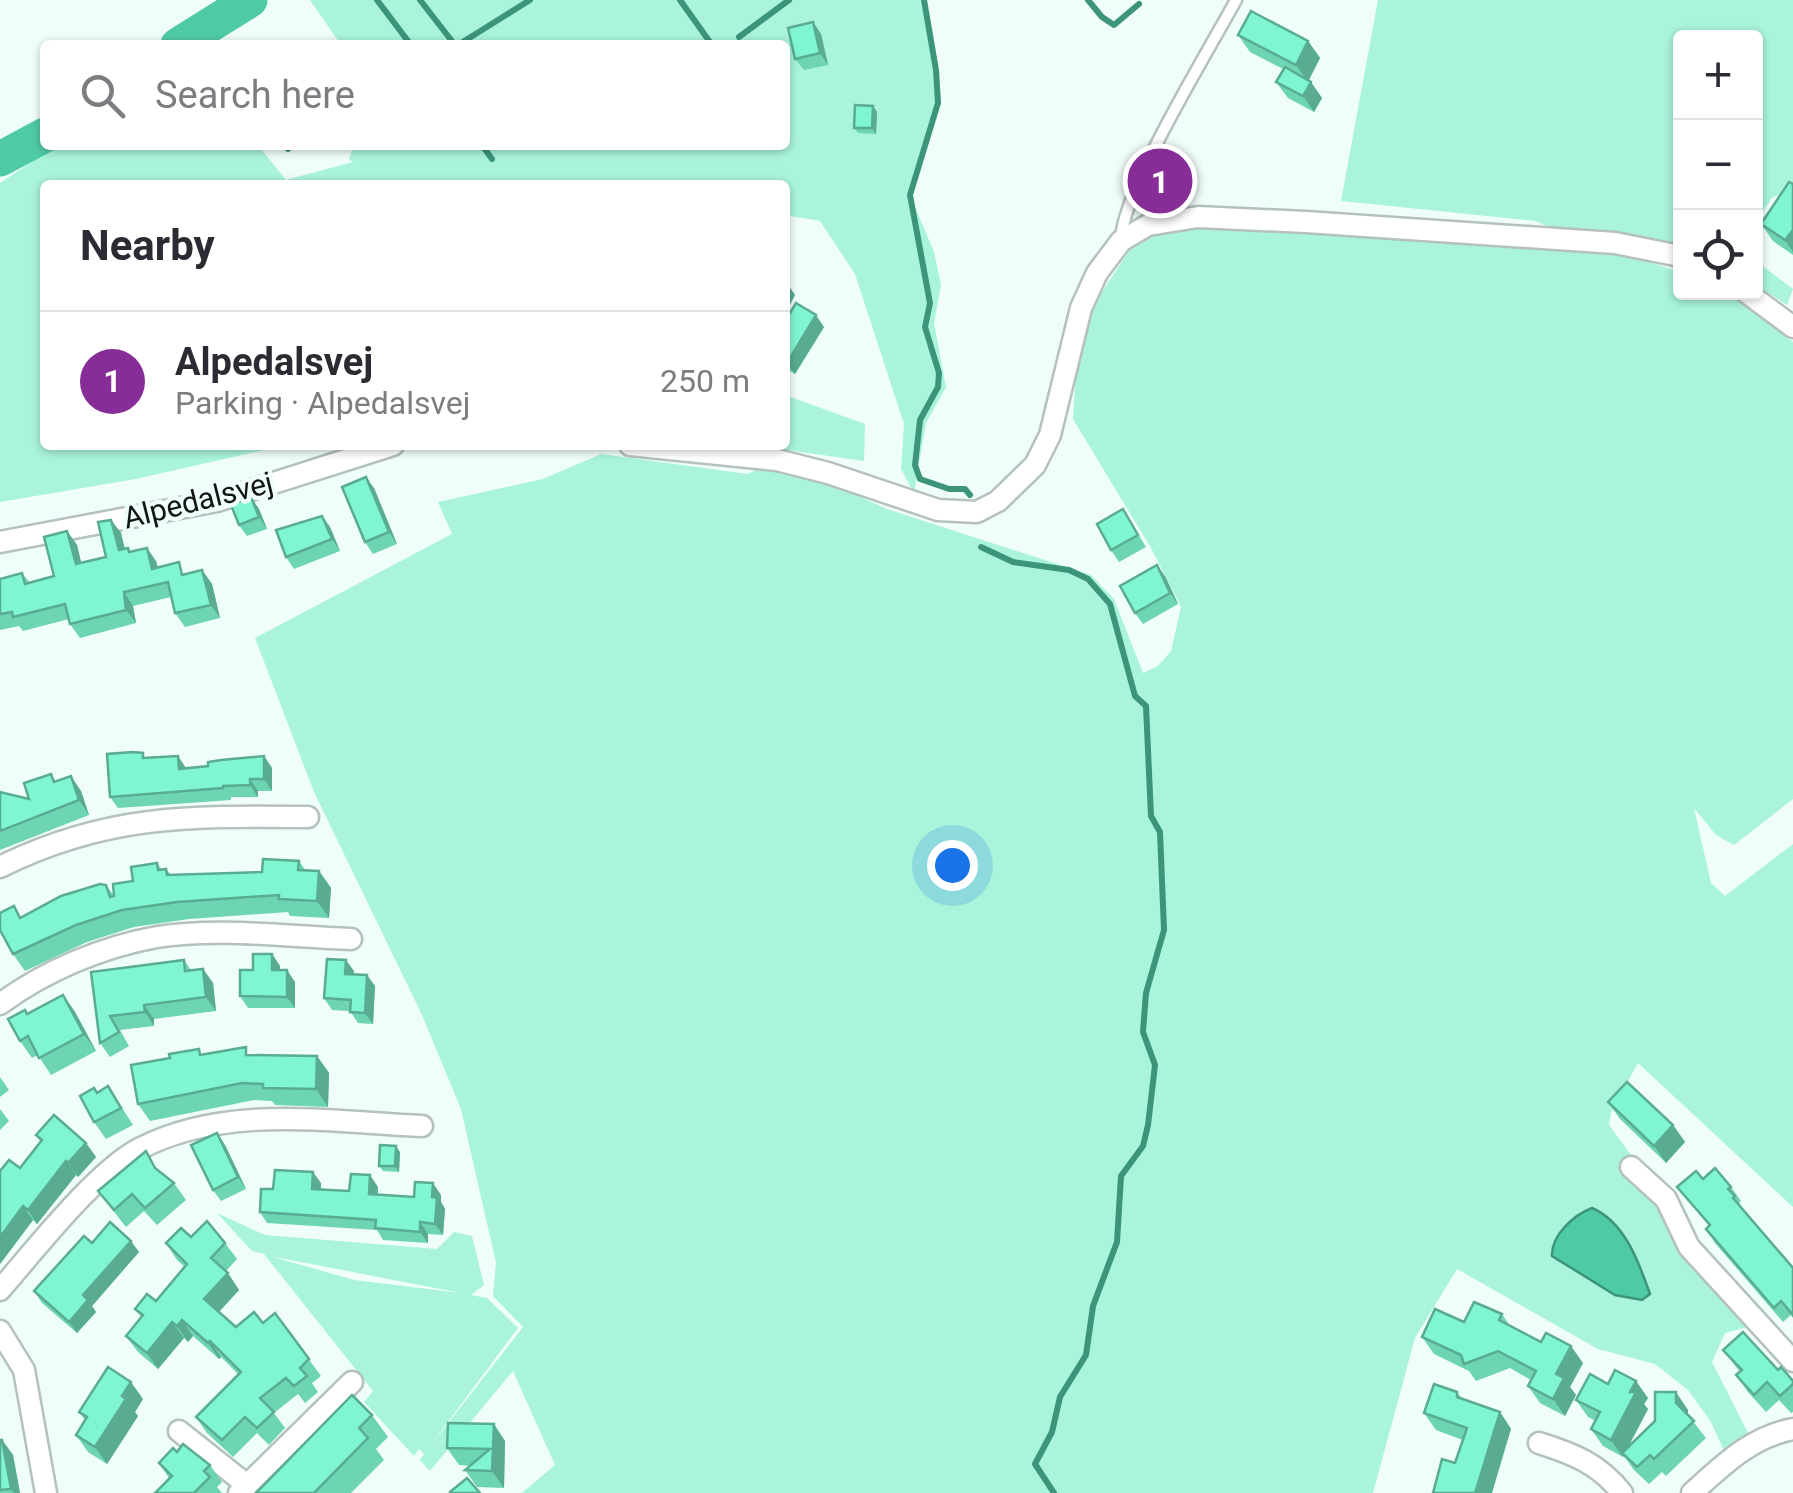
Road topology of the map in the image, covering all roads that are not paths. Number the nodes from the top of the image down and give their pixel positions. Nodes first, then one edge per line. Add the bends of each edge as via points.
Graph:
1 (1236, 0) edge
2 (1122, 241) junction
3 (1673, 255) edge
4 (1757, 300) edge
5 (1793, 327) edge
6 (377, 450) edge
7 (679, 450) edge
8 (0, 542) edge
9 (308, 816) dead end
10 (0, 867) edge
11 (352, 938) dead end
12 (0, 1004) edge
13 (422, 1126) dead end
14 (1631, 1167) dead end
15 (0, 1290) edge
16 (0, 1332) edge
17 (1793, 1361) edge
18 (352, 1382) dead end
19 (1793, 1429) edge
20 (179, 1431) dead end
21 (1539, 1443) dead end
22 (243, 1489) edge
23 (46, 1493) edge
24 (1622, 1493) edge
25 (1692, 1493) edge

1 - 2 lane via 1153,154 1122,224
2 - 3 street via 1148,225 1198,216 1614,243
2 - 7 street via 1081,308 1050,435 1035,465 998,501 976,512 938,510 778,460
4 - 5 street
6 - 8 street, Alpedalsvej via 217,501
9 - 10 street via 182,816 104,828
11 - 12 street via 157,937 68,964
13 - 15 street via 249,1118 138,1149 56,1225
14 - 17 street via 1666,1199 1689,1247
16 - 23 street via 24,1370
18 - 22 street
19 - 25 street via 1739,1452
20 - 22 street
21 - 24 street via 1598,1467

